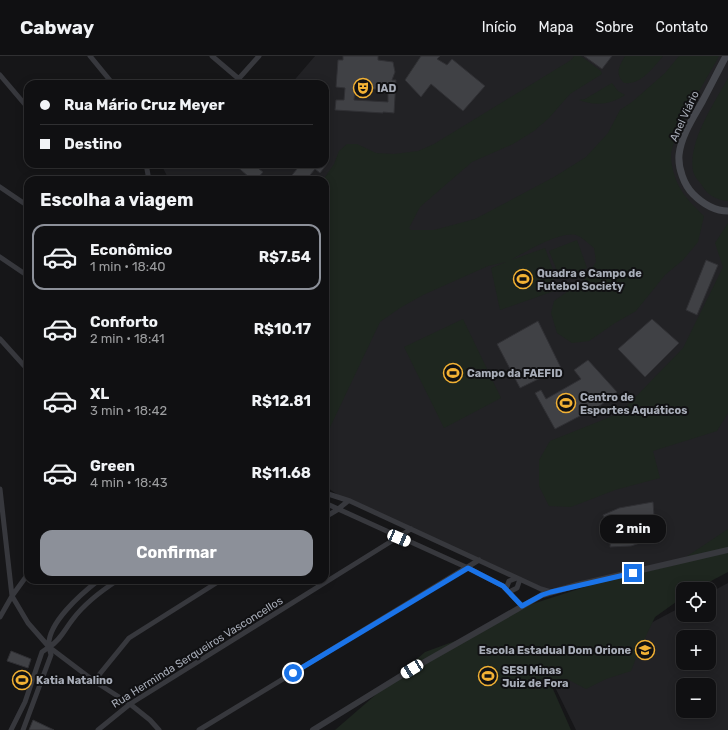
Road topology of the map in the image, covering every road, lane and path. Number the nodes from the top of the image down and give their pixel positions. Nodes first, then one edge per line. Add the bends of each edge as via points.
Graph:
1 (90, 56) edge
2 (212, 56) edge
3 (259, 56) edge
4 (726, 56) edge
5 (0, 74) edge
6 (239, 79) joint
7 (110, 80) edge
8 (24, 103) edge
9 (0, 187) edge
10 (24, 203) edge
11 (728, 211) edge
12 (0, 256) edge
13 (24, 273) edge
14 (0, 339) edge
15 (24, 366) edge
16 (0, 489) edge
17 (329, 494) edge
18 (348, 501) junction
19 (1, 502) edge
20 (329, 506) edge
21 (337, 510) junction
22 (329, 515) edge
23 (411, 530) junction
24 (399, 538) junction
25 (728, 551) edge
26 (479, 560) junction
27 (468, 568) junction
28 (518, 578) junction
29 (24, 580) edge
30 (329, 581) edge
31 (95, 584) edge
32 (111, 584) edge
33 (214, 584) edge
34 (324, 584) edge
35 (508, 590) junction
36 (551, 592) junction
37 (12, 596) junction
38 (522, 606) junction
39 (0, 616) edge
40 (49, 647) junction
41 (94, 681) junction
42 (31, 685) junction
43 (39, 688) junction
44 (130, 704) junction
45 (11, 730) edge
46 (22, 730) edge
47 (98, 730) edge
48 (158, 730) edge
49 (199, 730) edge
50 (314, 730) edge

1 - 7 street
2 - 6 street
3 - 6 street
4 - 11 main road, Anel Viário via 682,140 679,155 681,172 691,192 710,207
5 - 8 street
9 - 10 street
12 - 13 street
14 - 15 street
16 - 19 street
17 - 18 street
18 - 21 street
18 - 23 street
19 - 37 street
20 - 21 street
21 - 22 street
21 - 24 street
23 - 24 street, Rua Herminda Serqueiros Vasconcellos
23 - 26 street
24 - 27 street
24 - 30 street, Rua Herminda Serqueiros Vasconcellos
25 - 36 street
26 - 27 street
26 - 28 street
27 - 35 street
27 - 49 street
28 - 35 street via 509,582
28 - 35 street via 517,588
28 - 36 street
29 - 37 street
31 - 40 street via 80,595 60,619 48,641
32 - 40 street via 82,607 57,643
33 - 41 street via 129,638
34 - 44 street, Rua Herminda Serqueiros Vasconcellos
35 - 38 street
36 - 38 street
37 - 39 street
37 - 40 street via 28,623
38 - 50 street via 412,669
40 - 41 street
40 - 42 street via 42,652
40 - 43 street via 51,655
41 - 44 street
42 - 43 street
42 - 45 street
43 - 46 street
44 - 47 street, Rua Herminda Serqueiros Vasconcellos
44 - 48 street

